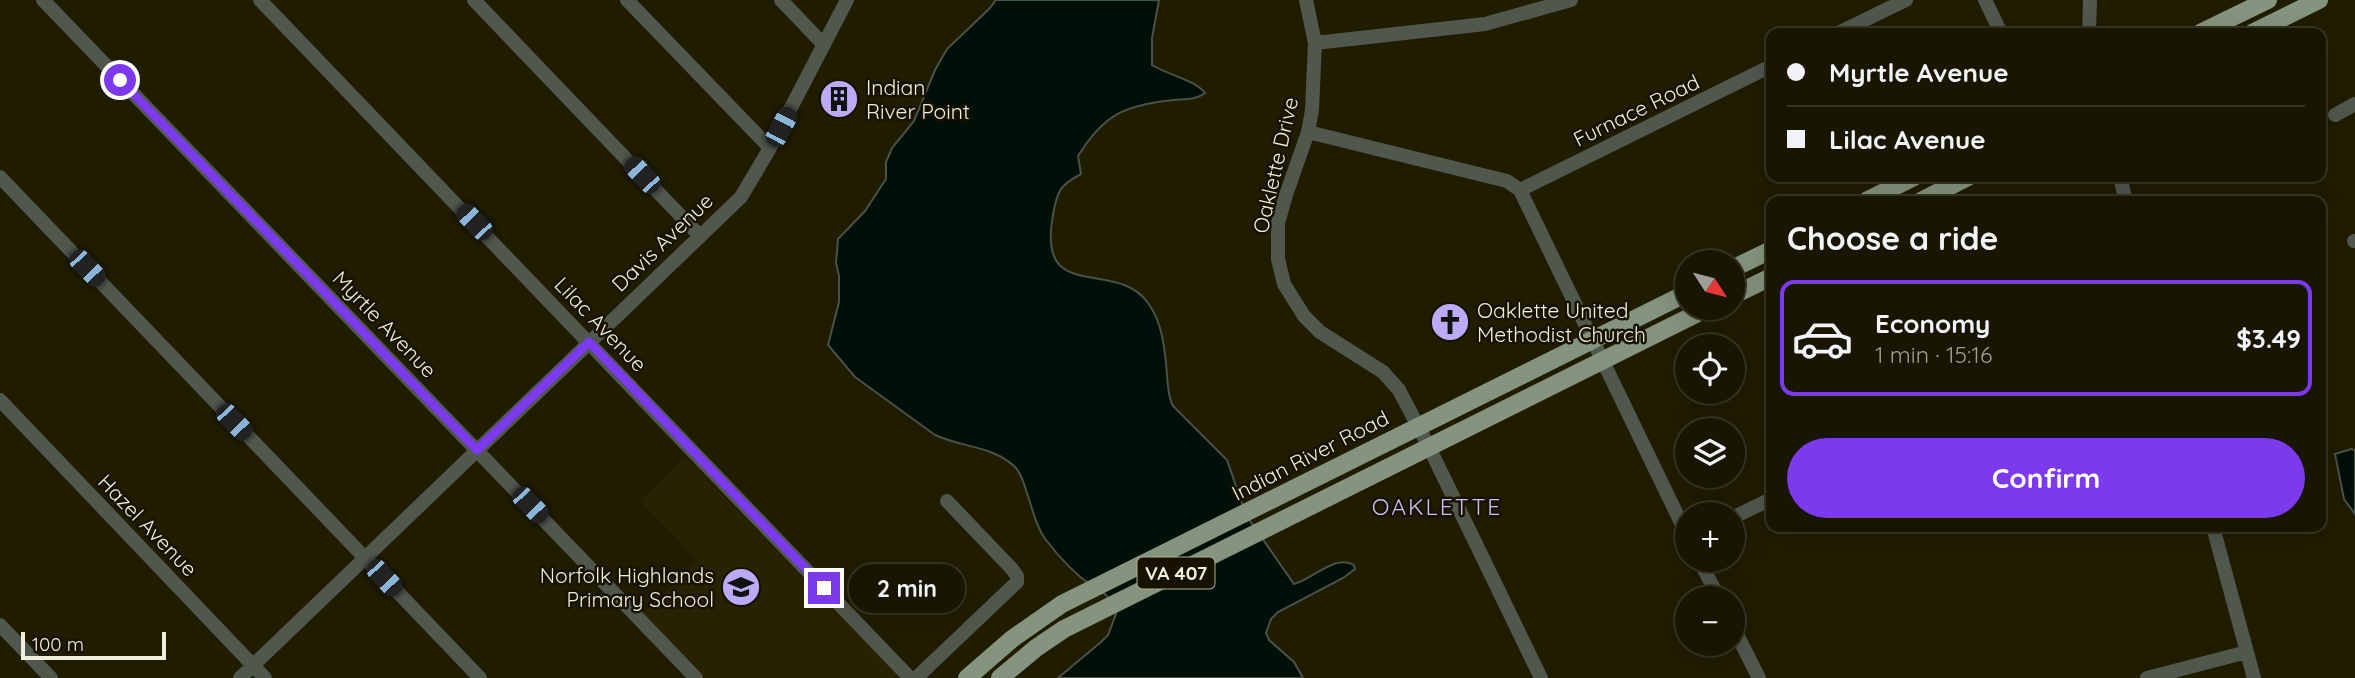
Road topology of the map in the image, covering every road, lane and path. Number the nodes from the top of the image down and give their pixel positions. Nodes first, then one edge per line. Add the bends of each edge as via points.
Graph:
1 (43, 0) edge
2 (260, 0) edge
3 (474, 0) edge
4 (627, 0) edge
5 (781, 0) edge
6 (847, 0) edge
7 (1306, 0) edge
8 (1571, 0) edge
9 (1906, 0) edge
10 (1985, 0) edge
11 (2090, 0) edge
12 (2268, 0) edge
13 (2319, 0) edge
14 (1848, 28) edge
15 (1999, 28) edge
16 (2089, 28) edge
17 (2210, 28) edge
18 (2262, 28) edge
19 (1315, 43) junction
20 (824, 45) junction
21 (1766, 68) edge
22 (2355, 104) edge
23 (2335, 115) dead end
24 (1308, 132) junction
25 (770, 148) junction
26 (0, 177) edge
27 (1904, 182) edge
28 (1958, 182) edge
29 (1520, 190) junction
30 (1876, 196) edge
31 (1931, 196) edge
32 (699, 235) junction
33 (1766, 252) edge
34 (1745, 263) edge
35 (1766, 279) edge
36 (1745, 290) edge
37 (1675, 299) edge
38 (1684, 320) edge
39 (1591, 341) junction
40 (589, 342) junction
41 (1601, 361) junction
42 (0, 400) edge
43 (1418, 426) junction
44 (1429, 447) junction
45 (477, 450) junction
46 (947, 501) dead end
47 (1766, 501) edge
48 (1675, 511) edge
49 (1745, 512) edge
50 (2214, 532) edge
51 (365, 558) junction
52 (0, 625) edge
53 (1745, 651) edge
54 (2247, 652) junction
55 (253, 666) junction
56 (51, 678) edge
57 (240, 678) edge
58 (265, 678) edge
59 (480, 678) edge
60 (696, 678) edge
61 (910, 678) edge
62 (916, 678) edge
63 (967, 678) edge
64 (1000, 678) edge
65 (1541, 678) edge
66 (1759, 678) edge
67 (2147, 678) edge
68 (2254, 678) edge

1 - 45 street, Myrtle Avenue
2 - 40 street, Lilac Avenue
3 - 32 street
4 - 25 street
5 - 20 street
6 - 20 street, Davis Avenue
7 - 19 street, Oaklette Drive
8 - 19 street via 1485,24
9 - 14 street
10 - 15 street
11 - 16 street
12 - 17 main road
13 - 18 main road
19 - 24 street, Oaklette Drive
20 - 25 street, Davis Avenue
21 - 29 street, Furnace Road
22 - 23 street
24 - 29 street via 1507,181
24 - 43 street, Oaklette Drive via 1278,223 1278,259 1284,284 1320,332 1383,372 1399,390
25 - 32 street, Davis Avenue via 741,197
26 - 51 street
27 - 30 main road
28 - 31 main road
29 - 39 street
32 - 40 street, Davis Avenue
33 - 34 main road
35 - 36 main road
37 - 39 main road, Indian River Road / VA 407
38 - 41 main road, VA 407
39 - 41 street
39 - 43 main road, Indian River Road / VA 407
40 - 45 street, Davis Avenue
40 - 61 street, Lilac Avenue
41 - 44 main road, VA 407
41 - 48 street
42 - 55 street, Hazel Avenue
43 - 44 street, Oaklette Drive
43 - 63 main road, Indian River Road / VA 407 via 1043,616
44 - 64 main road, VA 407 via 1054,636
44 - 65 street, Oaklette Drive
45 - 51 street, Davis Avenue
45 - 60 street, Myrtle Avenue
46 - 62 street via 1012,569 1017,582
47 - 49 street
50 - 54 street
51 - 55 street, Davis Avenue
51 - 59 street
52 - 56 street
53 - 66 street
54 - 67 street
54 - 68 street
55 - 57 street, Davis Avenue
55 - 58 street, Hazel Avenue

